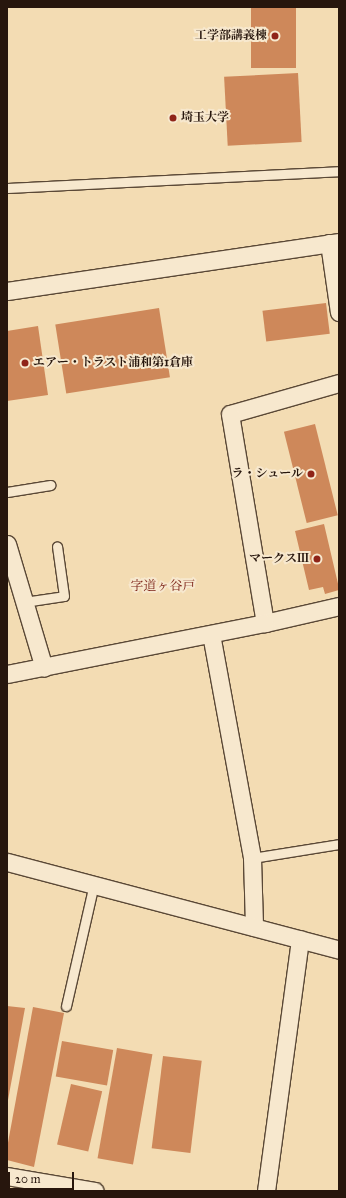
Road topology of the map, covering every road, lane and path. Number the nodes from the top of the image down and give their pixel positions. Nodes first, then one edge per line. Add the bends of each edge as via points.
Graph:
1 (339, 171) edge
2 (7, 188) edge
3 (334, 242) edge
4 (7, 291) edge
5 (339, 312) edge
6 (339, 383) edge
7 (50, 485) dead end
8 (7, 492) edge
9 (7, 544) edge
10 (57, 546) dead end
11 (24, 602) junction
12 (339, 606) edge
13 (265, 624) junction
14 (211, 634) junction
15 (44, 668) junction
16 (7, 674) edge
17 (339, 844) edge
18 (252, 858) junction
19 (7, 862) edge
20 (94, 884) junction
21 (254, 927) junction
22 (300, 939) junction
23 (339, 950) edge
24 (66, 1006) dead end
25 (7, 1176) edge
26 (95, 1191) edge
27 (266, 1191) edge

1 - 2 lane
3 - 4 street
3 - 5 street
6 - 13 street via 230,414
7 - 8 lane
9 - 11 street
10 - 11 lane via 64,596
11 - 15 street
12 - 13 street
13 - 14 street
14 - 15 street
14 - 18 street
15 - 16 street
17 - 18 lane
18 - 21 street
19 - 20 street
20 - 21 street
20 - 24 lane
21 - 22 street
22 - 23 street
22 - 27 street
25 - 26 street

